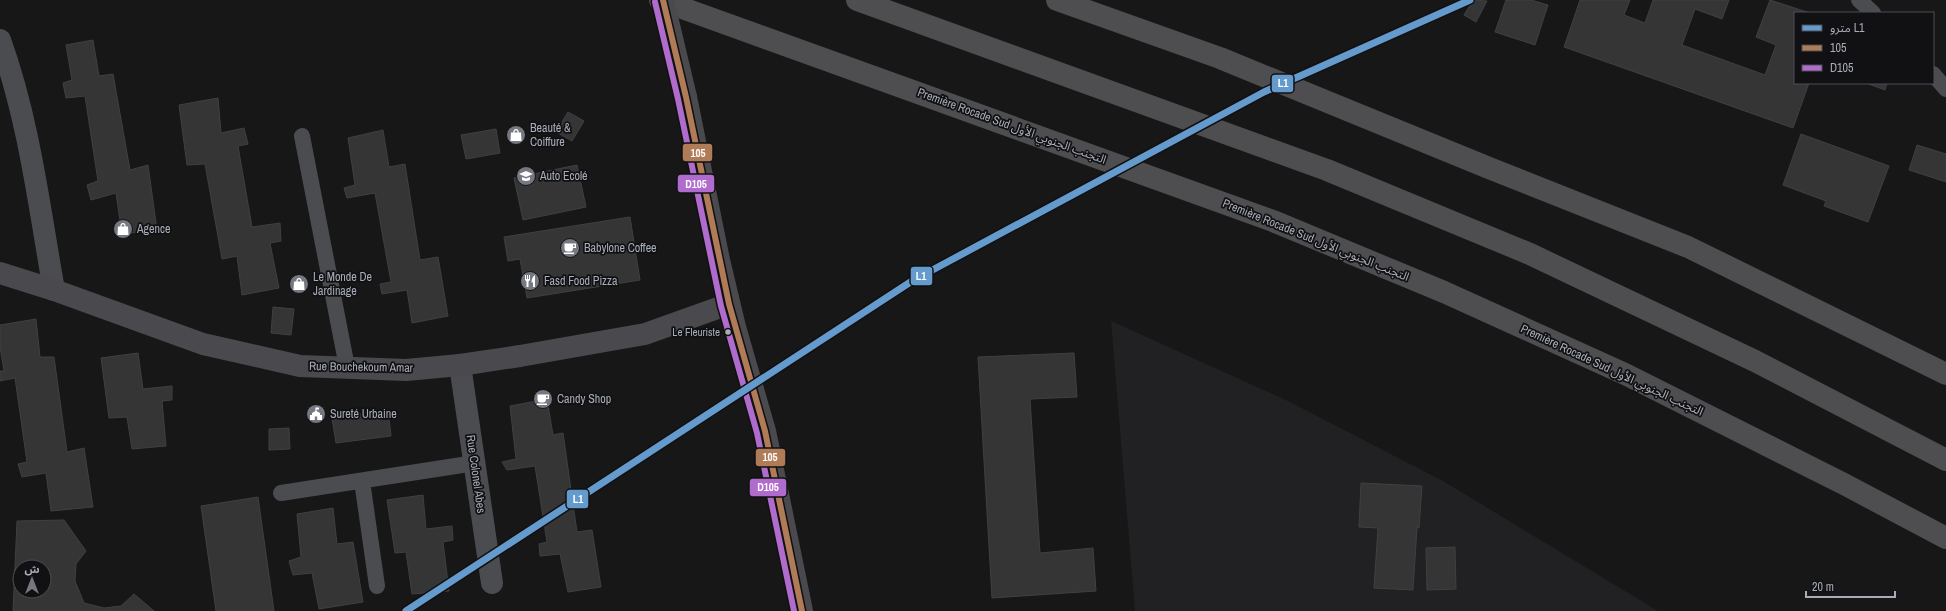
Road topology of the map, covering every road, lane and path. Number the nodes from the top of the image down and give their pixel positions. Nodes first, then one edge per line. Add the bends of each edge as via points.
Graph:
1 (662, 0) edge
2 (857, 0) edge
3 (1057, 0) edge
4 (1859, 0) edge
5 (1872, 12) edge
6 (0, 40) edge
7 (1934, 75) edge
8 (1946, 89) edge
9 (302, 136) dead end
10 (0, 273) edge
11 (54, 290) junction
12 (729, 304) junction
13 (460, 365) junction
14 (347, 367) junction
15 (1946, 375) edge
16 (1946, 460) edge
17 (475, 463) junction
18 (362, 481) junction
19 (281, 493) dead end
20 (1946, 538) edge
21 (492, 583) dead end
22 (377, 586) dead end
23 (802, 611) edge

1 - 12 street, bridge via 686,97
1 - 20 highway, Première Rocade Sud التجنب الجنوبي الأول via 1273,221 1444,292 1625,374
2 - 16 highway via 1327,170 1530,254 1755,361
3 - 15 highway via 1220,58 1688,247
4 - 5 lane
6 - 11 street via 25,120
7 - 8 lane
9 - 14 lane
10 - 11 street, Rue Bouchekoum Amar
11 - 14 street, Rue Bouchekoum Amar via 203,344 300,366
12 - 13 street, Rue Bouchekoum Amar via 645,334
12 - 23 street via 765,431
13 - 14 street, Rue Bouchekoum Amar via 406,370
13 - 17 street, Rue Colonel Abes
17 - 18 lane
17 - 21 street, Rue Colonel Abes
18 - 19 lane
18 - 22 lane

